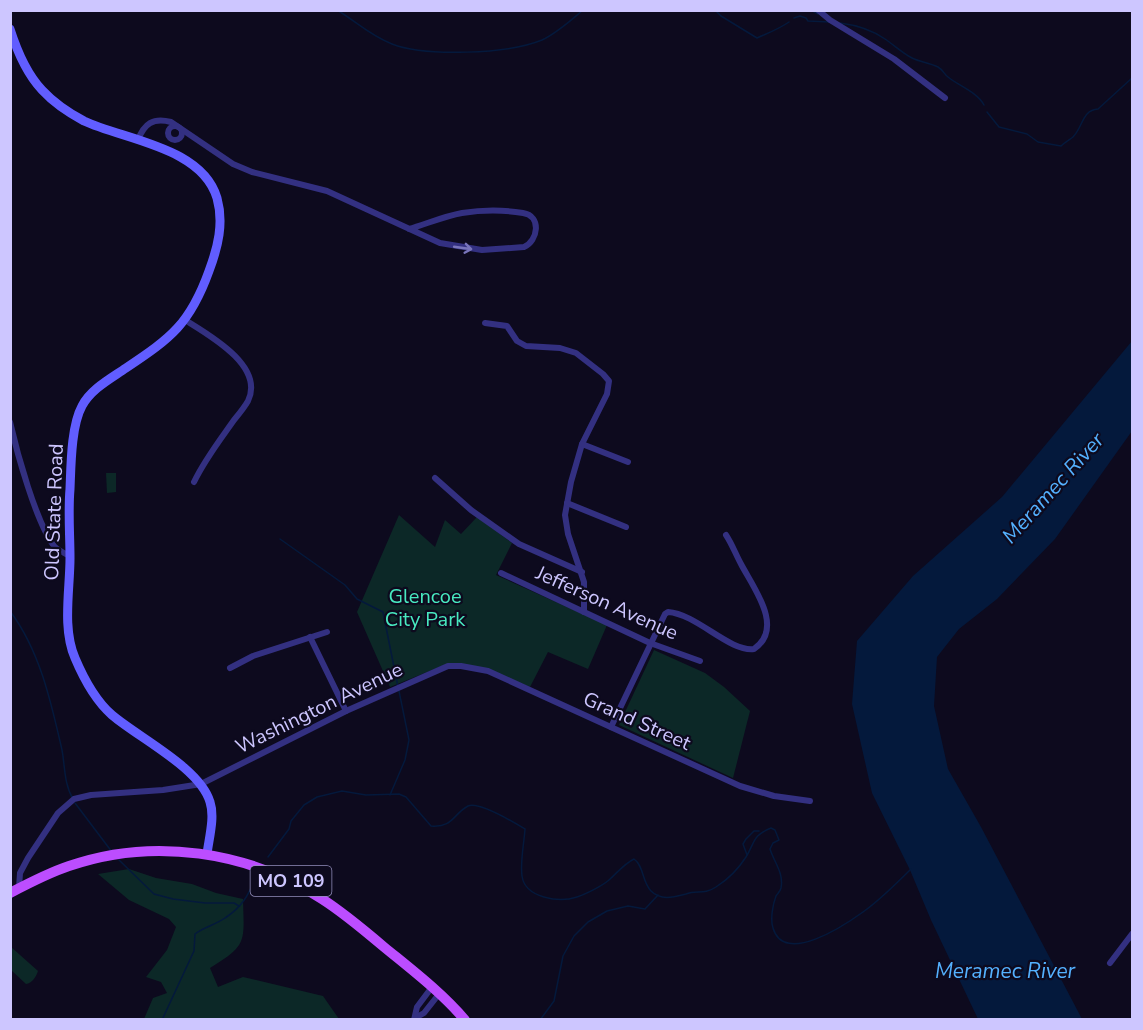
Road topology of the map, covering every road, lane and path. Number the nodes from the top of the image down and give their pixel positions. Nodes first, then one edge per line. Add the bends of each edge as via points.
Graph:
1 (818, 10) edge
2 (10, 29) edge
3 (945, 98) dead end
4 (168, 133) junction
5 (140, 137) junction
6 (194, 138) junction
7 (178, 139) junction
8 (427, 224) junction
9 (409, 228) junction
10 (428, 238) junction
11 (185, 320) junction
12 (485, 323) dead end
13 (10, 422) edge
14 (582, 444) junction
15 (628, 462) dead end
16 (435, 478) dead end
17 (194, 482) dead end
18 (567, 503) junction
19 (626, 528) dead end
20 (726, 535) dead end
21 (70, 556) junction
22 (582, 572) junction
23 (501, 573) dead end
24 (584, 612) junction
25 (327, 632) dead end
26 (310, 637) junction
27 (650, 643) junction
28 (700, 661) dead end
29 (453, 666) joint
30 (230, 668) dead end
31 (346, 711) junction
32 (611, 727) junction
33 (201, 784) junction
34 (810, 801) dead end
35 (207, 854) junction
36 (15, 891) edge
37 (1132, 934) edge
38 (1110, 963) dead end
39 (436, 990) junction
40 (414, 1019) edge
41 (465, 1020) edge

1 - 3 street via 894,59
2 - 5 street, Old State Road via 34,81 53,100 84,120
4 - 5 street via 165,126 156,124
4 - 7 street via 171,139
4 - 7 street via 171,128 179,128 182,134
5 - 6 street via 147,124 166,120
5 - 11 street, Old State Road via 188,163 207,180 216,197 220,222 216,251 200,294
6 - 7 street
6 - 9 street via 252,172 327,191
8 - 9 street
8 - 10 street
10 -> 8 street via 482,250 524,247 535,237 536,225 526,213 512,212 462,213
9 - 10 street
11 - 17 street via 236,357 250,386 248,401
11 - 21 street, Old State Road via 163,343 97,389 82,406 75,430 70,482
12 - 14 street via 507,326 526,346 571,351 608,378 610,387
13 - 21 street via 39,514 54,545
14 - 15 street
14 - 18 street
16 - 22 street via 519,544
18 - 19 street
18 - 22 street via 568,534
20 - 27 street via 762,601 767,626 764,640 754,649 741,649 689,618 668,612
21 - 33 street, Old State Road via 70,640 74,657 90,685 110,713
22 - 24 street
23 - 24 street, Jefferson Avenue
24 - 27 street, Jefferson Avenue
25 - 26 street
26 - 30 street
26 - 31 street
27 - 28 street, Jefferson Avenue
27 - 32 street
29 - 31 street, Washington Avenue
29 - 32 street, Grand Street via 488,671
31 - 33 street, Washington Avenue
32 - 34 street, Grand Street via 755,792
33 - 35 street, Old State Road via 212,808
33 - 36 street, Washington Avenue via 74,799 58,813 28,858
35 - 36 main road, MO 109 via 151,851 102,857 61,869
35 - 39 main road, MO 109 via 261,868 306,889
37 - 38 street
39 - 40 street via 417,1007
39 - 41 main road, MO 109

